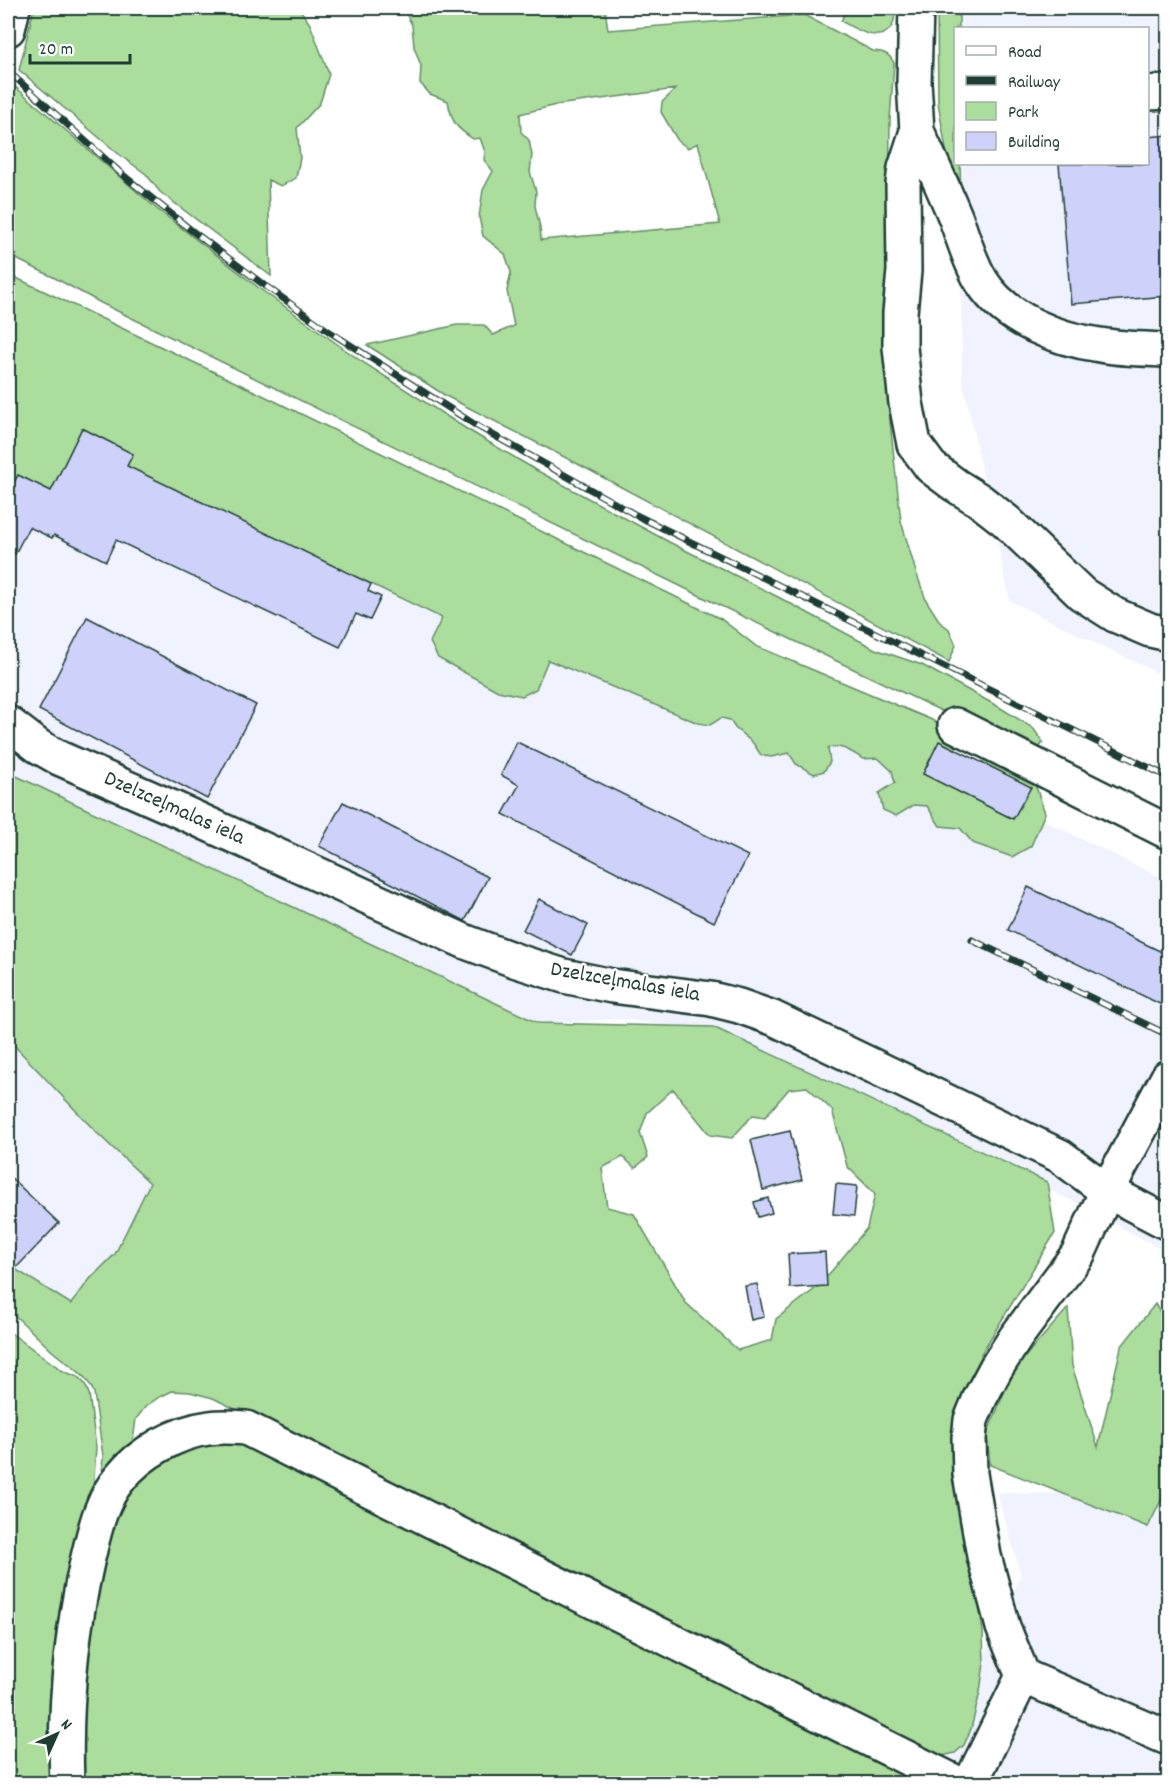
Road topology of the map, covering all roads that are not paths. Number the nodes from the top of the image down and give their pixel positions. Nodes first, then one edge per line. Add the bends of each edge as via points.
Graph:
1 (13, 8) edge
2 (916, 8) edge
3 (8, 29) edge
4 (1168, 92) edge
5 (1149, 93) edge
6 (917, 131) junction
7 (1168, 350) edge
8 (1168, 634) edge
9 (8, 723) edge
10 (955, 725) dead end
11 (1168, 832) edge
12 (1168, 1077) edge
13 (1107, 1191) junction
14 (1168, 1223) edge
15 (1023, 1676) junction
16 (1168, 1738) edge
17 (67, 1784) edge
18 (958, 1784) edge
19 (970, 1784) edge

1 - 3 street
2 - 6 street
4 - 5 street
6 - 7 street via 975,269 995,299 1051,333 1099,345
6 - 8 street via 903,184 904,271 900,313 900,347 914,444 931,466 1006,521 1082,594 1115,615
9 - 13 street, Dzelzceļmalas iela via 58,758 466,942 564,976 711,999 773,1018 1060,1156
10 - 11 street
12 - 13 street
13 - 14 street, Dzelzceļmalas iela
13 - 15 street via 1078,1254 996,1368 972,1420 970,1474 984,1556 1003,1627
15 - 16 street
15 - 19 street
17 - 18 street via 68,1687 81,1590 106,1498 119,1478 148,1453 180,1436 226,1426 246,1428

